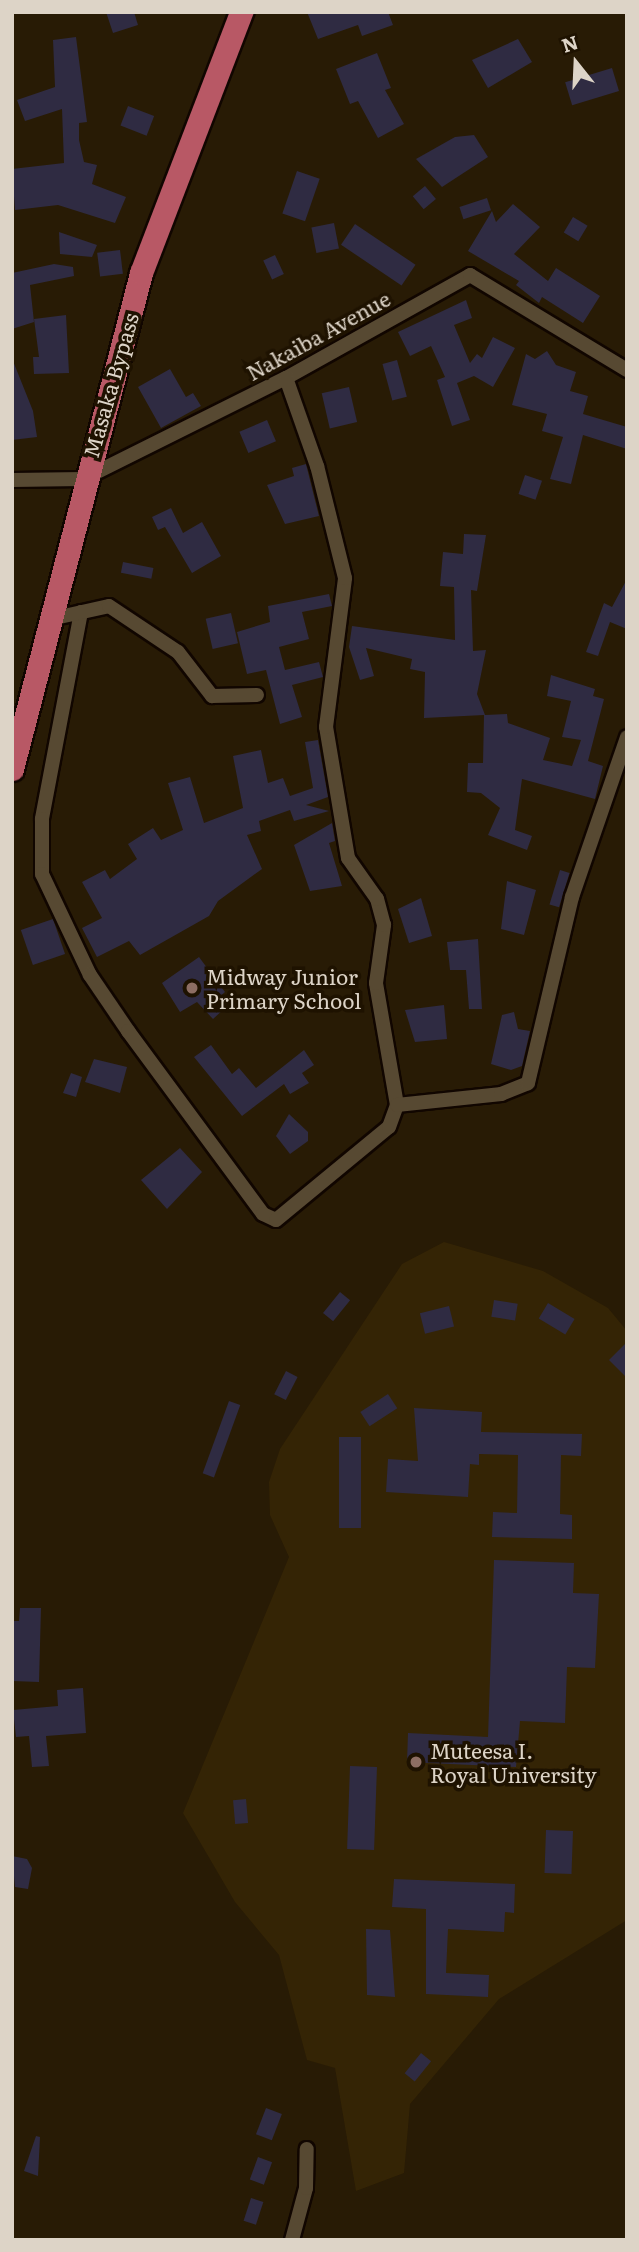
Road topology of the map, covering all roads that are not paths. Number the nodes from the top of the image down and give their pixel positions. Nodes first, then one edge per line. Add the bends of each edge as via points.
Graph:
1 (241, 12) edge
2 (627, 370) edge
3 (286, 378) junction
4 (83, 479) junction
5 (12, 480) edge
6 (81, 612) junction
7 (54, 618) junction
8 (257, 695) dead end
9 (627, 737) edge
10 (12, 769) edge
11 (397, 1104) junction
12 (307, 2149) dead end
13 (292, 2240) edge

1 - 4 highway, Masaka Bypass via 141,273
2 - 3 street, Nakaiba Avenue via 470,275
3 - 4 street, Nakaiba Avenue
3 - 11 street via 317,466 345,578 326,727 348,858 377,899 384,925 376,983
4 - 5 street, Nakaiba Avenue
4 - 7 highway, Masaka Bypass
6 - 7 street
6 - 8 street via 109,606 126,613 178,652 219,699
6 - 11 street via 38,848 42,874 90,975 180,1108 269,1220 309,1199 389,1127
7 - 10 highway, Masaka Bypass
9 - 11 street via 572,897 528,1083 501,1094
12 - 13 street via 306,2188

